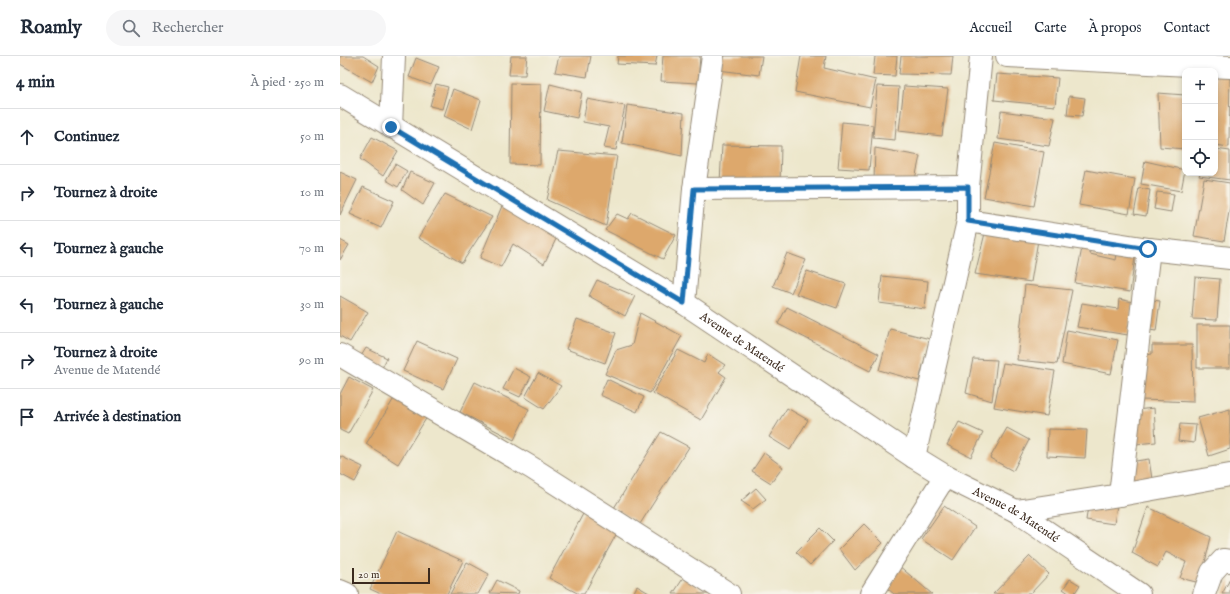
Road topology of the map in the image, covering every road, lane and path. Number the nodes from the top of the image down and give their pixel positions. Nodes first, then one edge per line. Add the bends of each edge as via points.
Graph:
1 (394, 56) edge
2 (714, 56) edge
3 (981, 56) edge
4 (1007, 56) edge
5 (1230, 67) edge
6 (340, 96) edge
7 (391, 127) junction
8 (968, 187) junction
9 (694, 189) junction
10 (968, 221) junction
11 (1148, 249) junction
12 (1230, 258) edge
13 (684, 303) junction
14 (340, 355) edge
15 (914, 457) junction
16 (1230, 475) edge
17 (945, 476) junction
18 (1120, 495) junction
19 (1016, 511) junction
20 (1230, 561) edge
21 (340, 591) edge
22 (347, 594) edge
23 (729, 594) edge
24 (871, 594) edge
25 (1139, 594) edge
26 (1204, 594) edge

1 - 7 street
2 - 9 street
3 - 8 street
4 - 5 street
6 - 7 street, Avenue de Matendé
7 - 13 street, Avenue de Matendé
8 - 9 street
8 - 10 street
9 - 13 street
10 - 11 street
10 - 15 street
11 - 12 street
11 - 18 street
13 - 15 street, Avenue de Matendé
14 - 23 street via 532,468
15 - 17 street, Avenue de Matendé
16 - 18 street
17 - 19 street, Avenue de Matendé
17 - 24 street
18 - 19 street
19 - 25 street, Avenue de Matendé
20 - 26 street via 1223,560 1212,572
21 - 22 street

